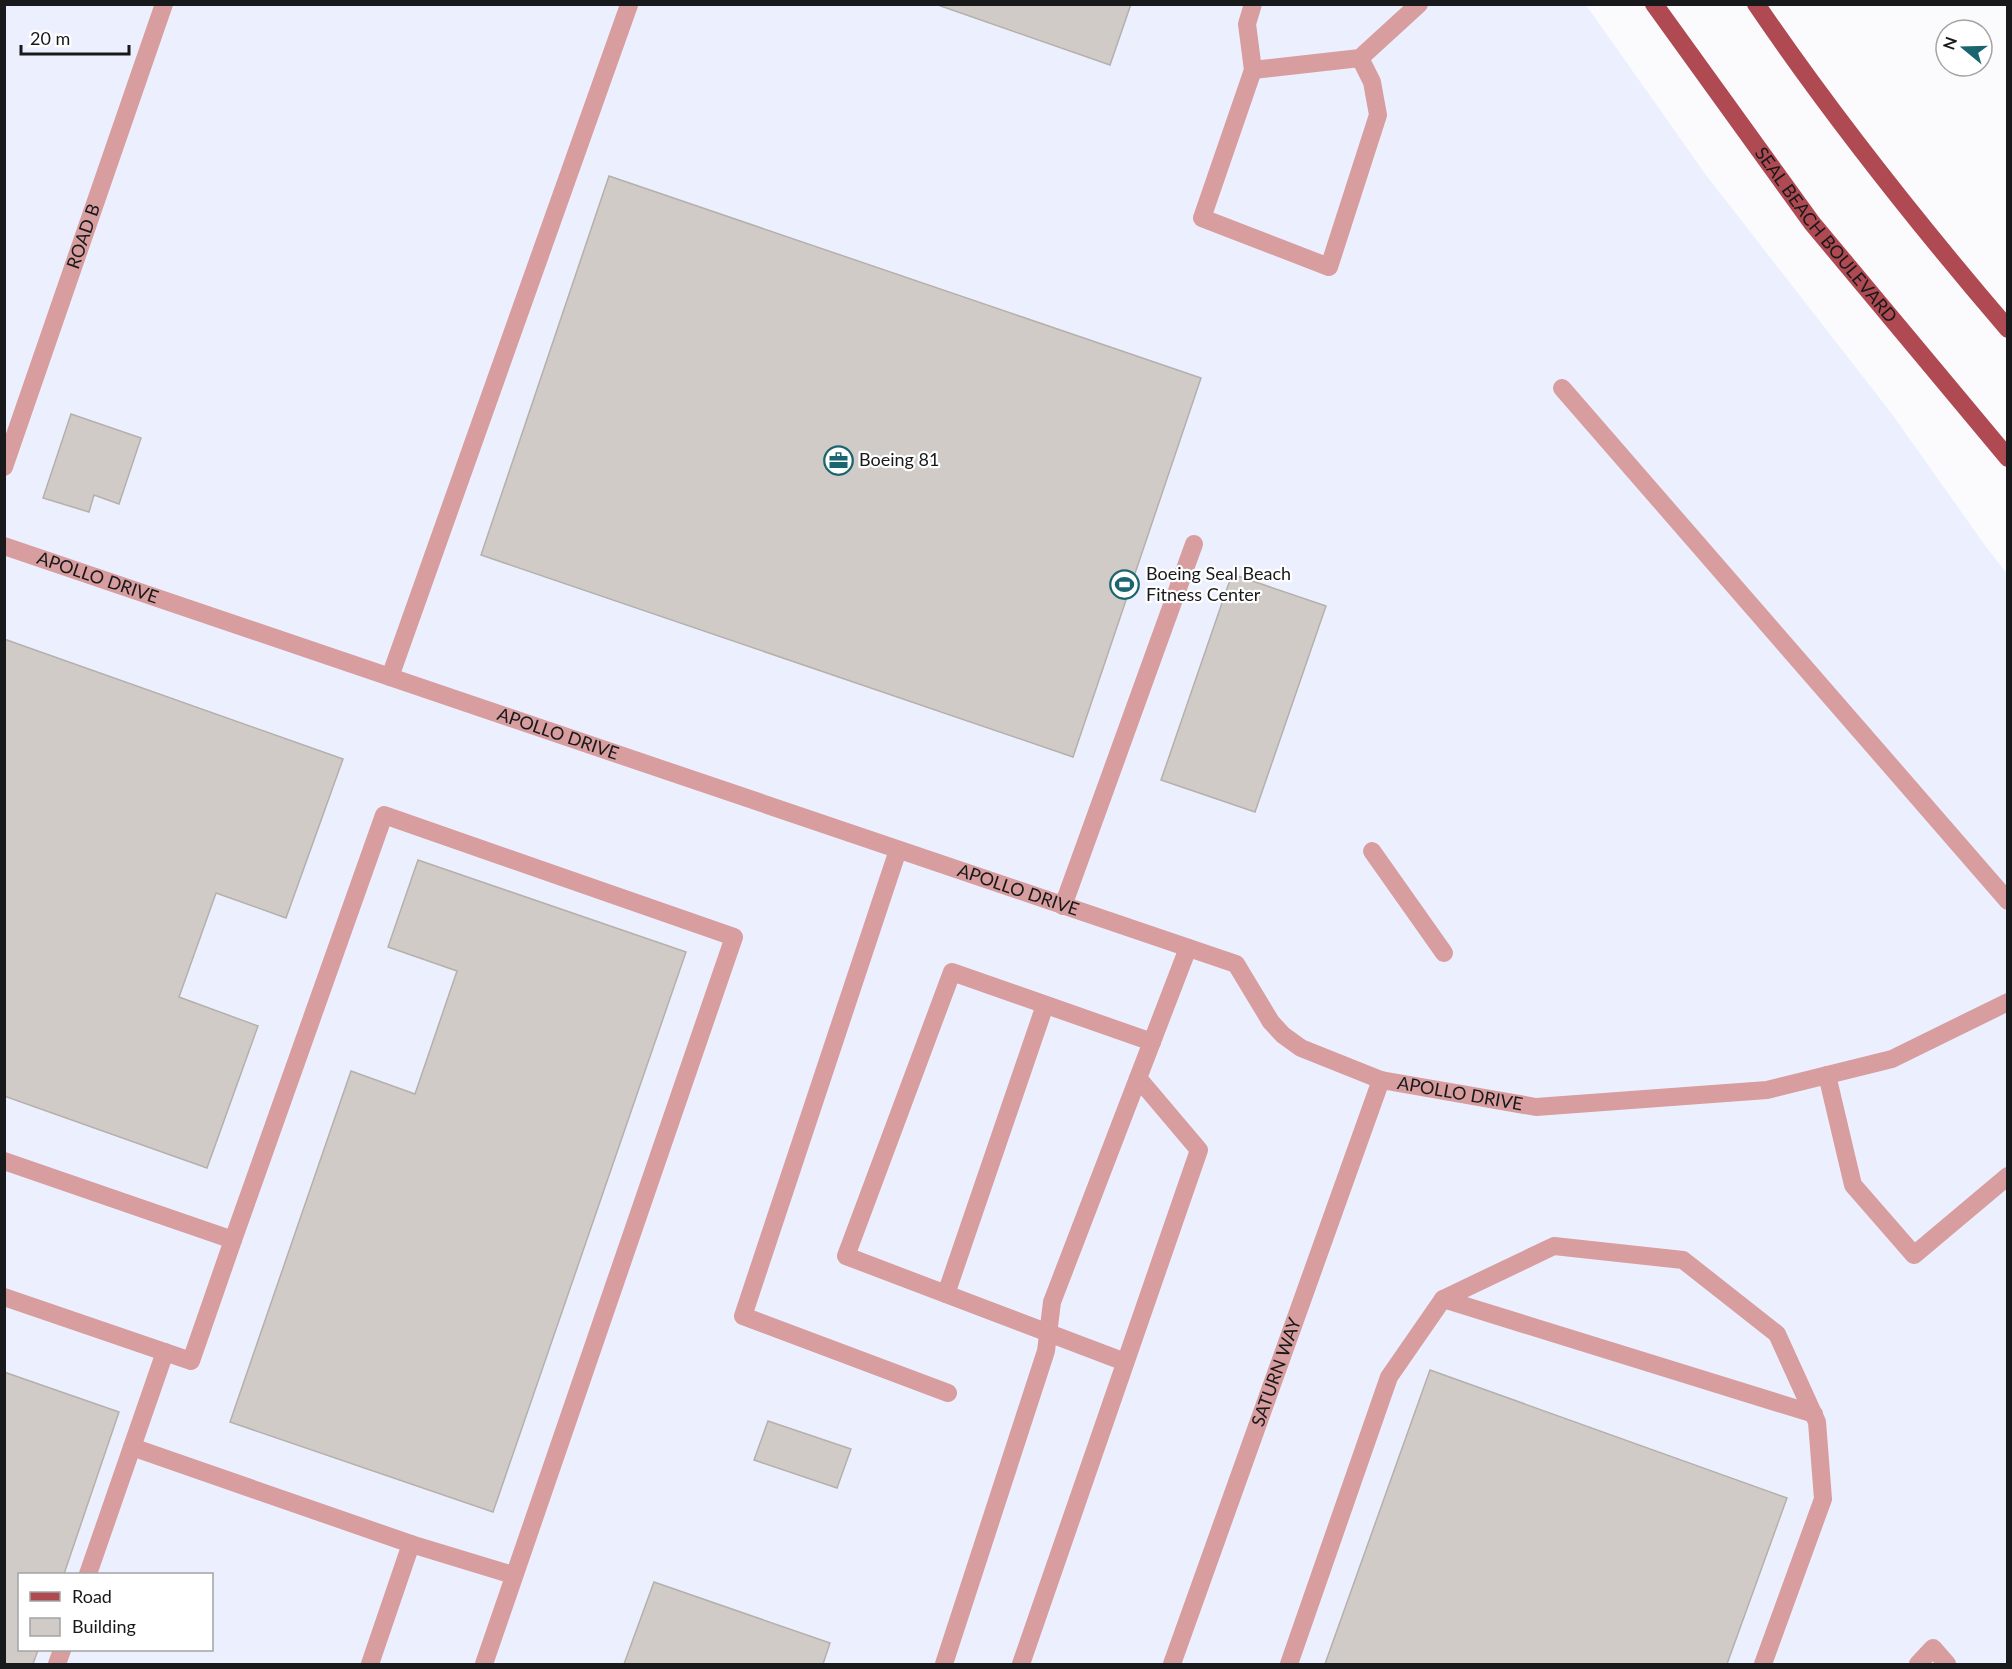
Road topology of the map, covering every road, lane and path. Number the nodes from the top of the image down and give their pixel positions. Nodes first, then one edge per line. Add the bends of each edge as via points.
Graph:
1 (164, 4) edge
2 (1253, 4) edge
3 (1419, 4) edge
4 (1654, 4) edge
5 (1756, 4) edge
6 (630, 5) edge
7 (1360, 58) junction
8 (1253, 69) junction
9 (2007, 329) edge
10 (1562, 388) dead end
11 (2007, 458) edge
12 (4, 467) edge
13 (1194, 544) dead end
14 (4, 546) edge
15 (390, 677) junction
16 (898, 850) junction
17 (1372, 851) dead end
18 (2007, 901) edge
19 (1063, 906) junction
20 (1188, 948) junction
21 (1444, 953) dead end
22 (2007, 1002) edge
23 (1045, 1005) junction
24 (1152, 1042) junction
25 (1827, 1075) junction
26 (1138, 1078) junction
27 (1381, 1080) junction
28 (4, 1161) edge
29 (2007, 1176) edge
30 (233, 1240) junction
31 (946, 1294) junction
32 (4, 1297) edge
33 (1443, 1299) junction
34 (1048, 1332) junction
35 (165, 1352) junction
36 (1125, 1362) junction
37 (948, 1393) dead end
38 (1814, 1414) junction
39 (132, 1448) junction
40 (411, 1544) junction
41 (89, 1573) edge
42 (513, 1575) junction
43 (370, 1665) edge
44 (484, 1665) edge
45 (944, 1665) edge
46 (1021, 1665) edge
47 (1172, 1665) edge
48 (1289, 1665) edge
49 (1763, 1665) edge
50 (1918, 1665) edge
51 (1947, 1665) edge

1 - 12 lane, ROAD B
2 - 8 lane via 1246,24
3 - 7 lane
4 - 11 main road, SEAL BEACH BOULEVARD via 1812,223
5 - 9 main road via 1878,170
6 - 15 lane
7 - 8 lane
7 - 8 lane via 1372,82 1378,115 1329,267 1202,218
10 - 18 lane
13 - 19 lane
14 - 15 lane, APOLLO DRIVE
15 - 16 lane, APOLLO DRIVE
16 - 19 lane, APOLLO DRIVE
16 - 37 lane via 743,1316
17 - 21 lane
19 - 20 lane, APOLLO DRIVE
20 - 24 lane
20 - 27 lane, APOLLO DRIVE via 1236,964 1271,1022 1301,1048
22 - 25 lane, APOLLO DRIVE via 1892,1059
23 - 24 lane
23 - 31 lane
23 - 31 lane via 952,972 846,1256
24 - 26 lane
25 - 27 lane, APOLLO DRIVE via 1767,1090 1536,1107
25 - 29 lane via 1853,1185 1914,1255
26 - 34 lane via 1052,1302
26 - 36 lane via 1199,1150
27 - 47 lane, SATURN WAY
28 - 30 lane
30 - 35 lane via 190,1361
30 - 42 lane via 384,815 734,937
31 - 34 lane
32 - 35 lane
33 - 38 lane
33 - 38 lane via 1554,1246 1683,1260 1777,1334
33 - 48 lane via 1389,1377
34 - 36 lane
34 - 45 lane via 1046,1351
35 - 39 lane
36 - 46 lane
38 - 49 lane via 1823,1499
39 - 40 lane
39 - 41 lane
40 - 42 lane
40 - 43 lane
42 - 44 lane
50 - 51 lane via 1933,1648

